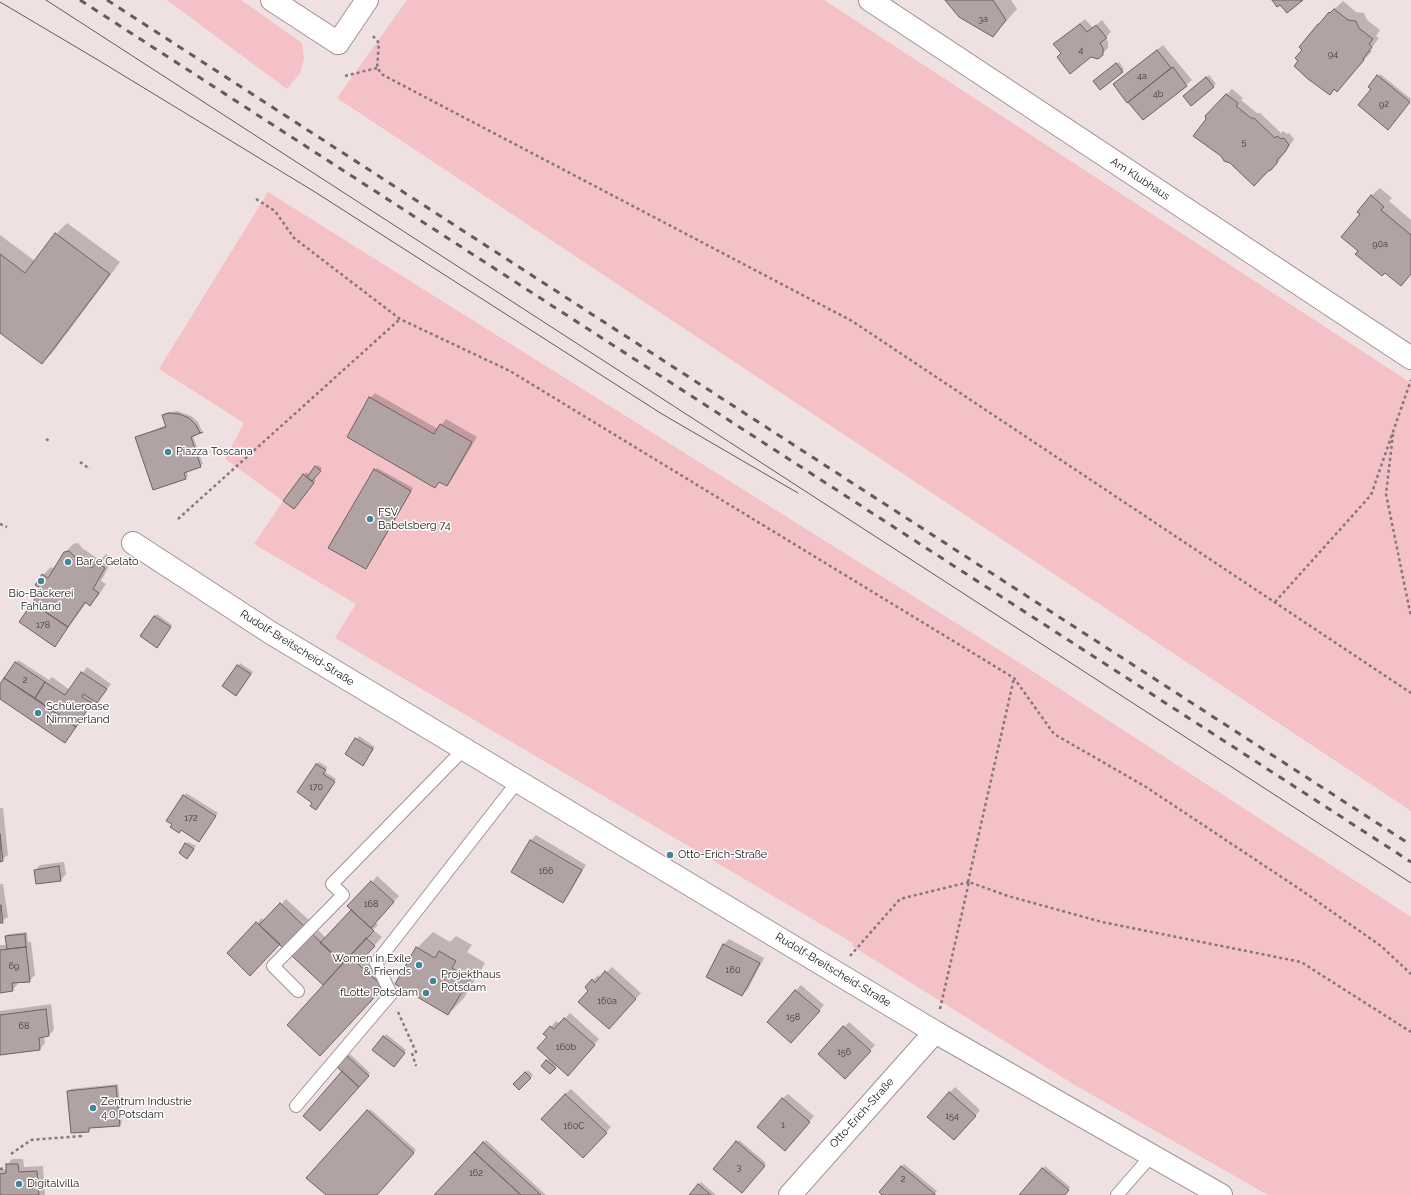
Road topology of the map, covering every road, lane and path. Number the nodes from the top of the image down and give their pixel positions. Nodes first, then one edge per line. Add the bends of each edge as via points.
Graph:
1 (272, 0) edge
2 (367, 0) edge
3 (870, 0) edge
4 (374, 36) dead end
5 (377, 68) junction
6 (345, 76) dead end
7 (256, 199) dead end
8 (400, 319) junction
9 (1411, 358) edge
10 (1411, 380) edge
11 (1394, 429) junction
12 (46, 439) dead end
13 (50, 442) dead end
14 (80, 462) dead end
15 (90, 469) dead end
16 (178, 519) dead end
17 (0, 524) edge
18 (7, 527) dead end
19 (133, 543) dead end
20 (1275, 602) junction
21 (1411, 617) edge
22 (1014, 678) junction
23 (1411, 693) edge
24 (464, 749) junction
25 (518, 781) junction
26 (968, 882) junction
27 (836, 972) junction
28 (1411, 974) edge
29 (298, 990) dead end
30 (391, 994) junction
31 (935, 1032) junction
32 (1411, 1032) edge
33 (416, 1066) dead end
34 (296, 1106) dead end
35 (80, 1132) dead end
36 (11, 1154) dead end
37 (1150, 1156) junction
38 (6, 1168) dead end
39 (0, 1169) edge
40 (790, 1195) edge
41 (1117, 1195) edge
42 (1221, 1195) edge

1 - 2 street via 338,43
3 - 9 street, Am Klubhaus
4 - 5 path via 378,44
5 - 6 path
5 - 20 path via 383,75 852,321
7 - 8 path via 275,211 294,238
8 - 16 path
8 - 22 path via 510,371
10 - 11 path
11 - 20 path via 1371,496
11 - 21 path via 1386,494
12 - 13 path
14 - 15 path
17 - 18 path
19 - 24 street, Rudolf-Breitscheid-Straße via 271,633
20 - 23 path
22 - 26 path
22 - 28 path via 1054,734 1146,787 1288,882 1381,946
24 - 25 street, Rudolf-Breitscheid-Straße
24 - 29 lane via 332,884 343,895 273,966
25 - 27 street, Rudolf-Breitscheid-Straße
25 - 30 lane via 376,962
26 - 27 path via 900,899
26 - 31 path
26 - 32 path via 1102,922 1301,962
27 - 31 street, Rudolf-Breitscheid-Straße
30 - 33 path via 416,1052 412,1052
30 - 34 lane
31 - 37 street, Rudolf-Breitscheid-Straße
31 - 40 street, Otto-Erich-Straße
35 - 36 path via 81,1136 31,1140
37 - 41 lane
37 - 42 street, Rudolf-Breitscheid-Straße
38 - 39 path

